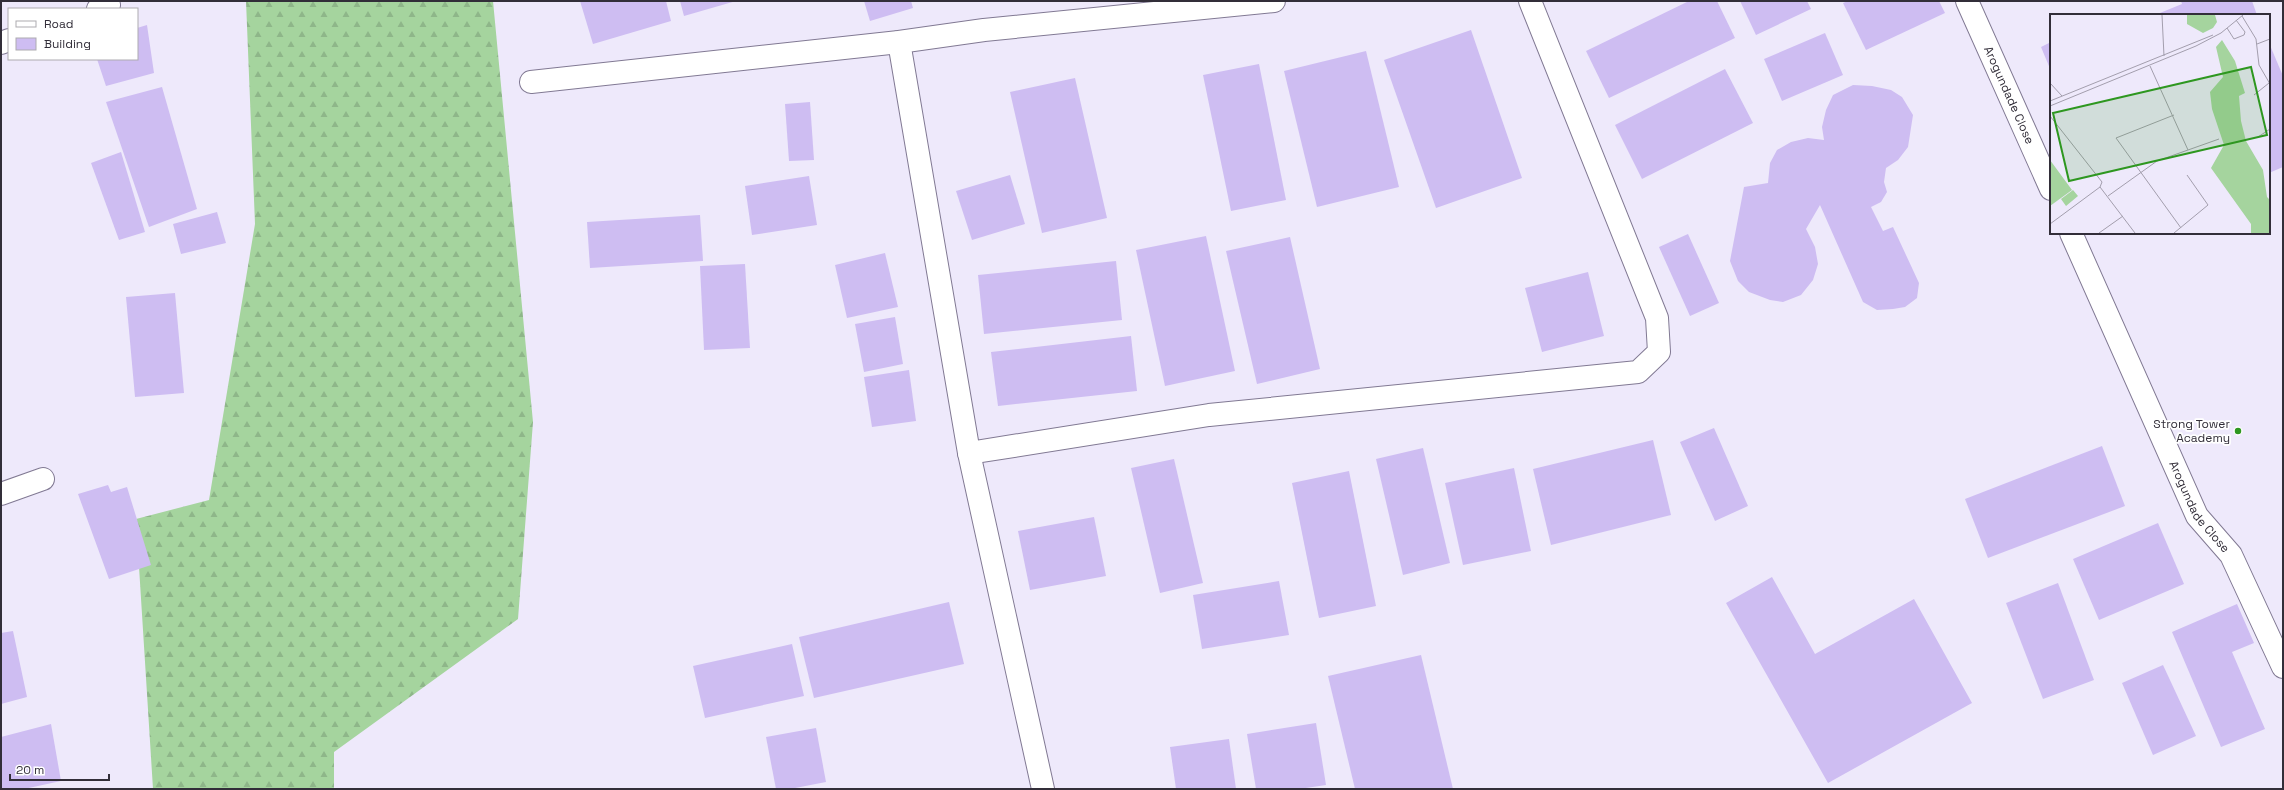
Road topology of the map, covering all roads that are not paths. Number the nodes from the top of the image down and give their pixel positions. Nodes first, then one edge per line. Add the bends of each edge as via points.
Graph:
1 (1274, 1) edge
2 (1530, 1) edge
3 (1967, 1) edge
4 (899, 42) junction
5 (531, 82) dead end
6 (2050, 187) edge
7 (2071, 234) edge
8 (969, 453) junction
9 (43, 479) dead end
10 (1, 494) edge
11 (2283, 667) edge
12 (1043, 789) edge

1 - 4 street via 984,30
2 - 8 street via 1657,318 1658,352 1638,372 1208,415
3 - 6 street, Arogundade Close
4 - 5 street
4 - 8 street
7 - 11 street, Arogundade Close via 2197,516 2231,555
8 - 12 street
9 - 10 street

